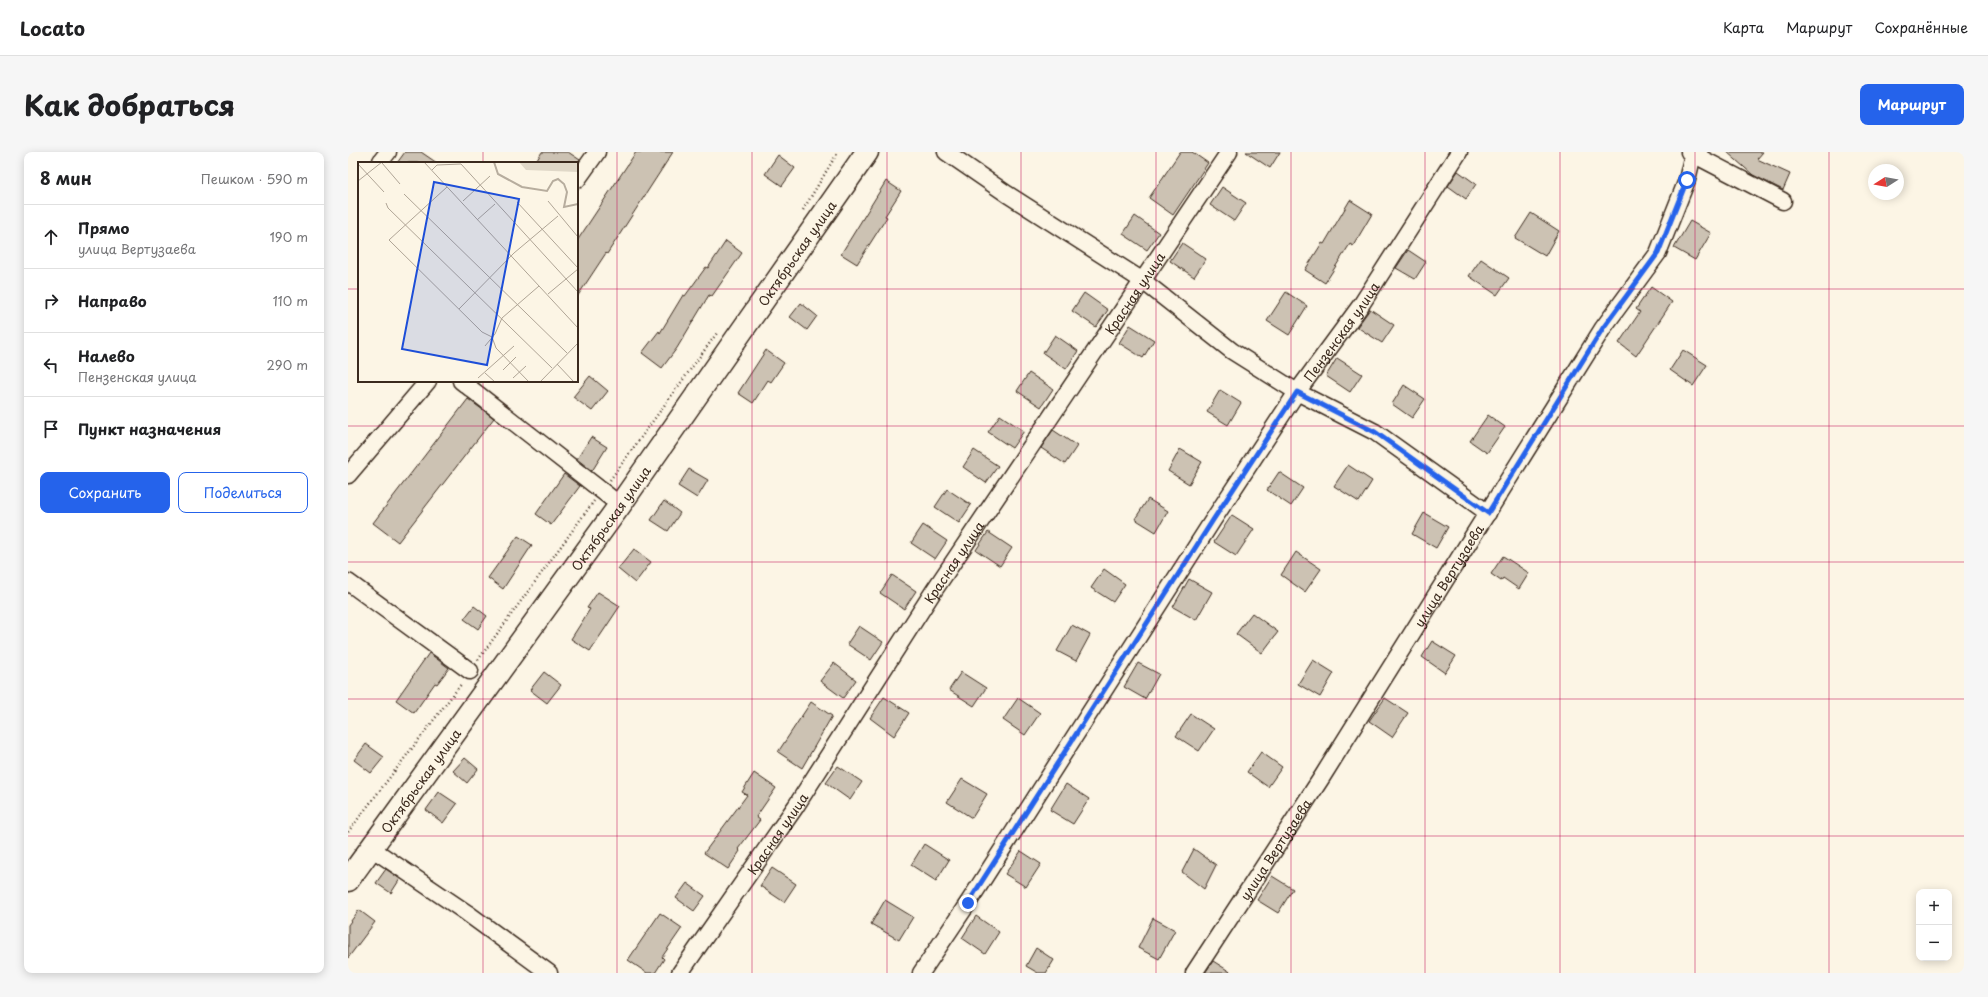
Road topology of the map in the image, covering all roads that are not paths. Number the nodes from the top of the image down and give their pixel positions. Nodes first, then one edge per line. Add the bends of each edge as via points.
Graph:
1 (596, 152) edge
2 (867, 152) edge
3 (946, 152) edge
4 (1229, 152) edge
5 (1459, 152) edge
6 (1693, 153) edge
7 (578, 179) edge
8 (1783, 201) dead end
9 (1143, 280) junction
10 (427, 382) edge
11 (462, 382) edge
12 (1297, 392) junction
13 (348, 475) edge
14 (620, 505) junction
15 (1488, 513) junction
16 (348, 582) edge
17 (470, 671) dead end
18 (371, 848) junction
19 (348, 880) edge
20 (549, 973) edge
21 (680, 973) edge
22 (921, 973) edge
23 (1194, 973) edge

1 - 7 street
2 - 14 main road, Октябрьская улица
3 - 9 street
4 - 9 street, Красная улица
5 - 12 street, Пензенская улица via 1361,305
6 - 8 street
6 - 15 street, улица Вертузаева via 1687,180 1658,253 1603,328
9 - 12 street via 1232,351
9 - 21 street, Красная улица via 933,592 796,806
10 - 13 street
11 - 14 street
12 - 15 street via 1375,432
12 - 22 street, Пензенская улица
14 - 18 main road, Октябрьская улица
15 - 23 street, улица Вертузаева via 1322,778
16 - 17 street
18 - 19 main road, Октябрьская улица
18 - 20 street via 468,913

